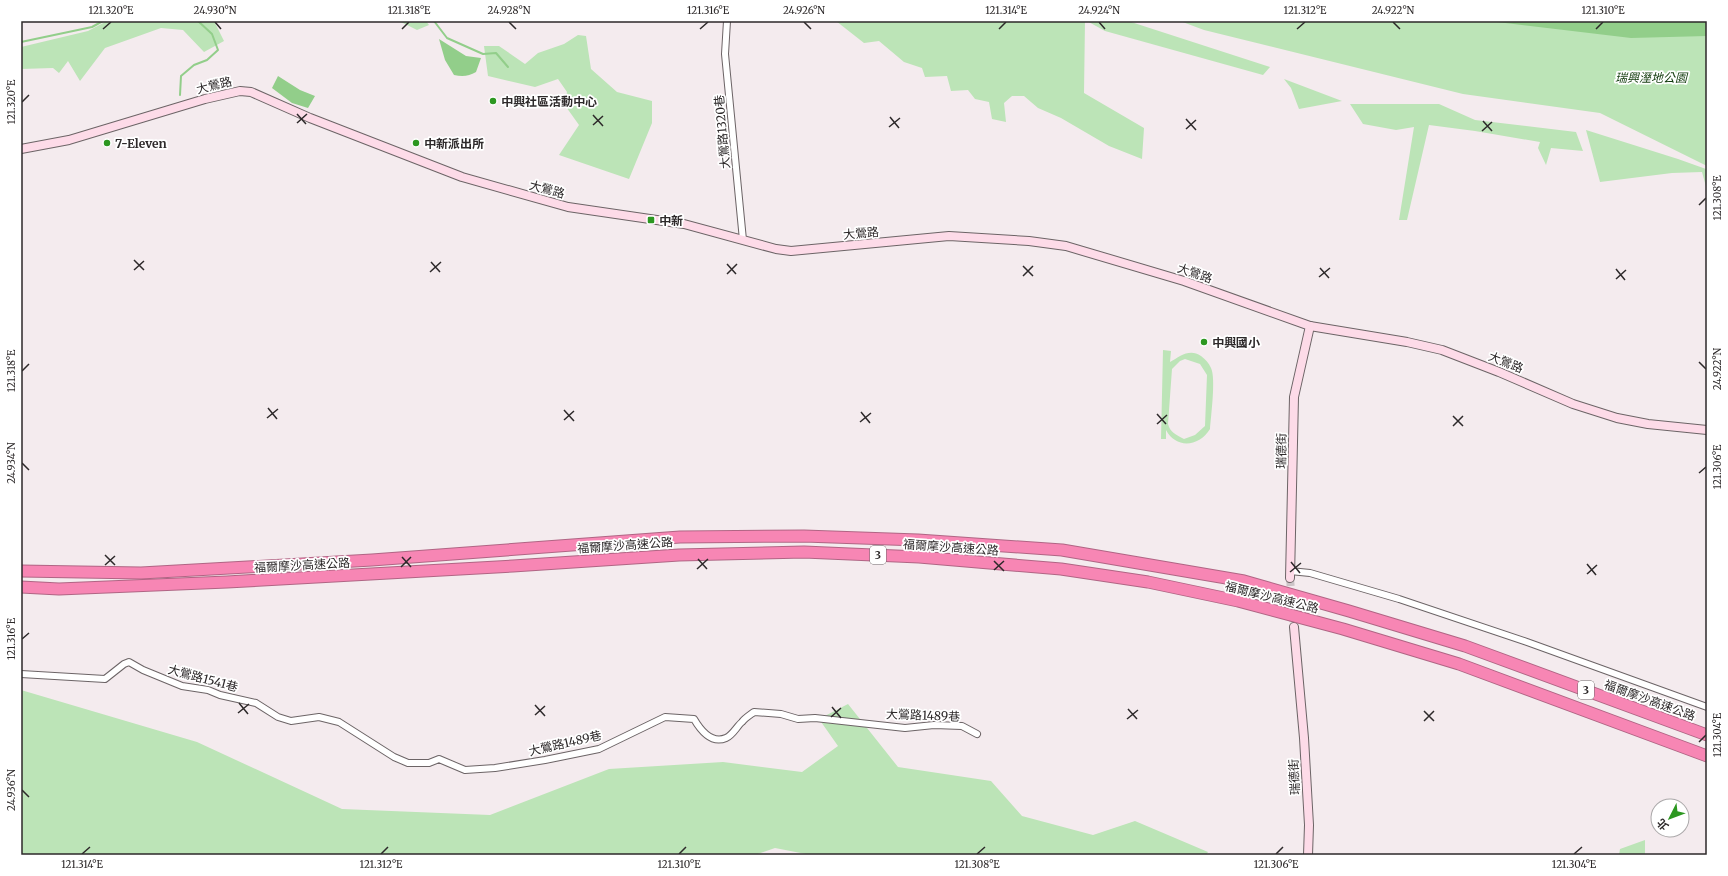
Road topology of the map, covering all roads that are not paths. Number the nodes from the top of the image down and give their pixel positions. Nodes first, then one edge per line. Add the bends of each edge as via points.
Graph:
1 (727, 21) edge
2 (21, 150) edge
3 (743, 240) junction
4 (1310, 326) junction
5 (1707, 430) edge
6 (21, 571) edge
7 (1290, 574) joint
8 (21, 587) edge
9 (1294, 627) tunnel mouth
10 (21, 674) edge
11 (1707, 707) edge
12 (268, 709) joint
13 (977, 734) dead end
14 (1707, 735) edge
15 (1707, 756) edge
16 (1308, 855) edge

1 - 3 street, 大鶯路1320巷 via 725,54
2 - 3 street, 大鶯路 via 69,140 205,99 240,91 251,92 462,178 568,207 672,222
3 - 4 street, 大鶯路 via 791,251 949,236 1053,243 1166,275
4 - 5 street, 大鶯路 via 1442,350 1573,404 1617,418
4 - 7 street, 瑞德街 via 1294,396
6 - 14 highway, 福爾摩沙高速公路 / 3 via 141,573 372,560 680,537 804,536 918,540 1062,550 1244,581 1349,610 1465,646
7 - 11 street via 1310,573 1399,600 1527,642
8 - 15 highway, 福爾摩沙高速公路 / 3 via 59,589 227,582 680,555 804,552 919,557 1061,569 1148,582 1238,601 1343,629 1460,664
9 - 16 street, 瑞德街 via 1304,738
10 - 12 street, 大鶯路1541巷 via 105,679 129,662 182,686 208,690
12 - 13 street, 大鶯路1489巷 via 278,718 291,721 319,717 339,722 394,757 408,762 429,763 439,759 465,770 495,768 599,749 665,717 694,719 707,736 719,739 729,736 754,712 781,714 798,719 815,718 905,728 962,726

